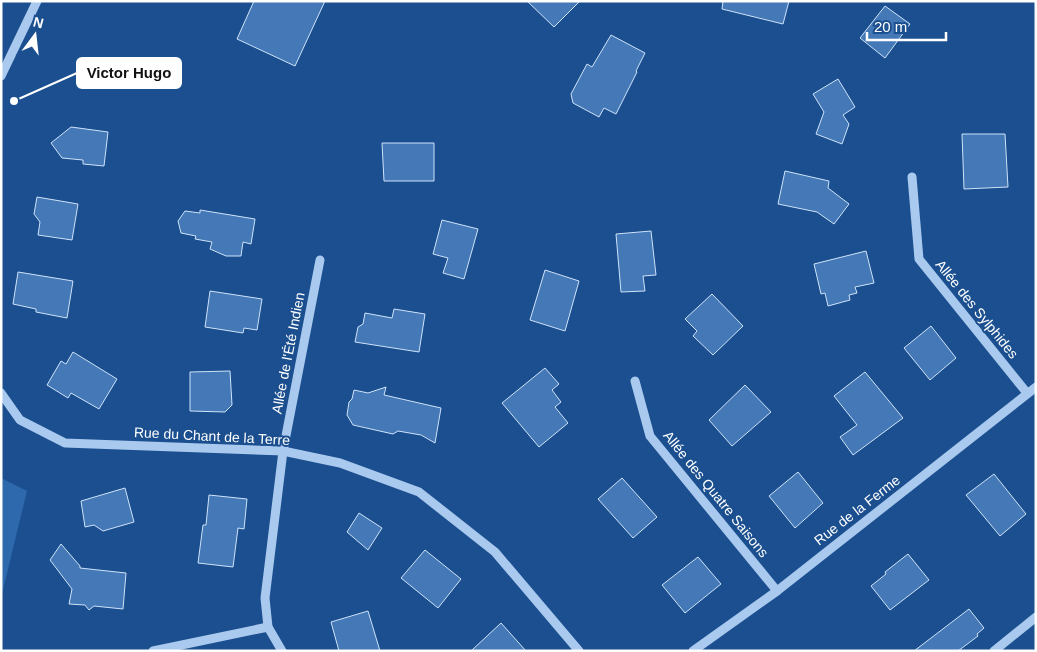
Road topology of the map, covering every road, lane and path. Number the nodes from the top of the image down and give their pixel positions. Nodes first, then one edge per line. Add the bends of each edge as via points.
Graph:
1 (37, 1) edge
2 (1, 76) edge
3 (912, 177) dead end
4 (320, 260) dead end
5 (635, 381) dead end
6 (1036, 387) edge
7 (1, 393) edge
8 (1027, 393) junction
9 (283, 451) junction
10 (777, 591) junction
11 (1036, 617) edge
12 (268, 627) junction
13 (153, 651) edge
14 (282, 651) edge
15 (579, 651) edge
16 (693, 651) edge
17 (994, 651) edge

1 - 2 street
3 - 8 street, Allée des Sylphides via 919,259
4 - 9 street, Allée de l'Été Indien
5 - 10 street, Allée des Quatre Saisons via 650,436
6 - 8 street, Rue de la Ferme
7 - 9 street, Rue du Chant de la Terre via 20,420 65,443
8 - 10 street, Rue de la Ferme
9 - 12 street, Allée de l'Été Indien via 265,598
9 - 15 street, Rue du Chant de la Terre via 340,462 419,492 495,552
10 - 16 street, Rue de la Ferme
11 - 17 street
12 - 13 street
12 - 14 street

